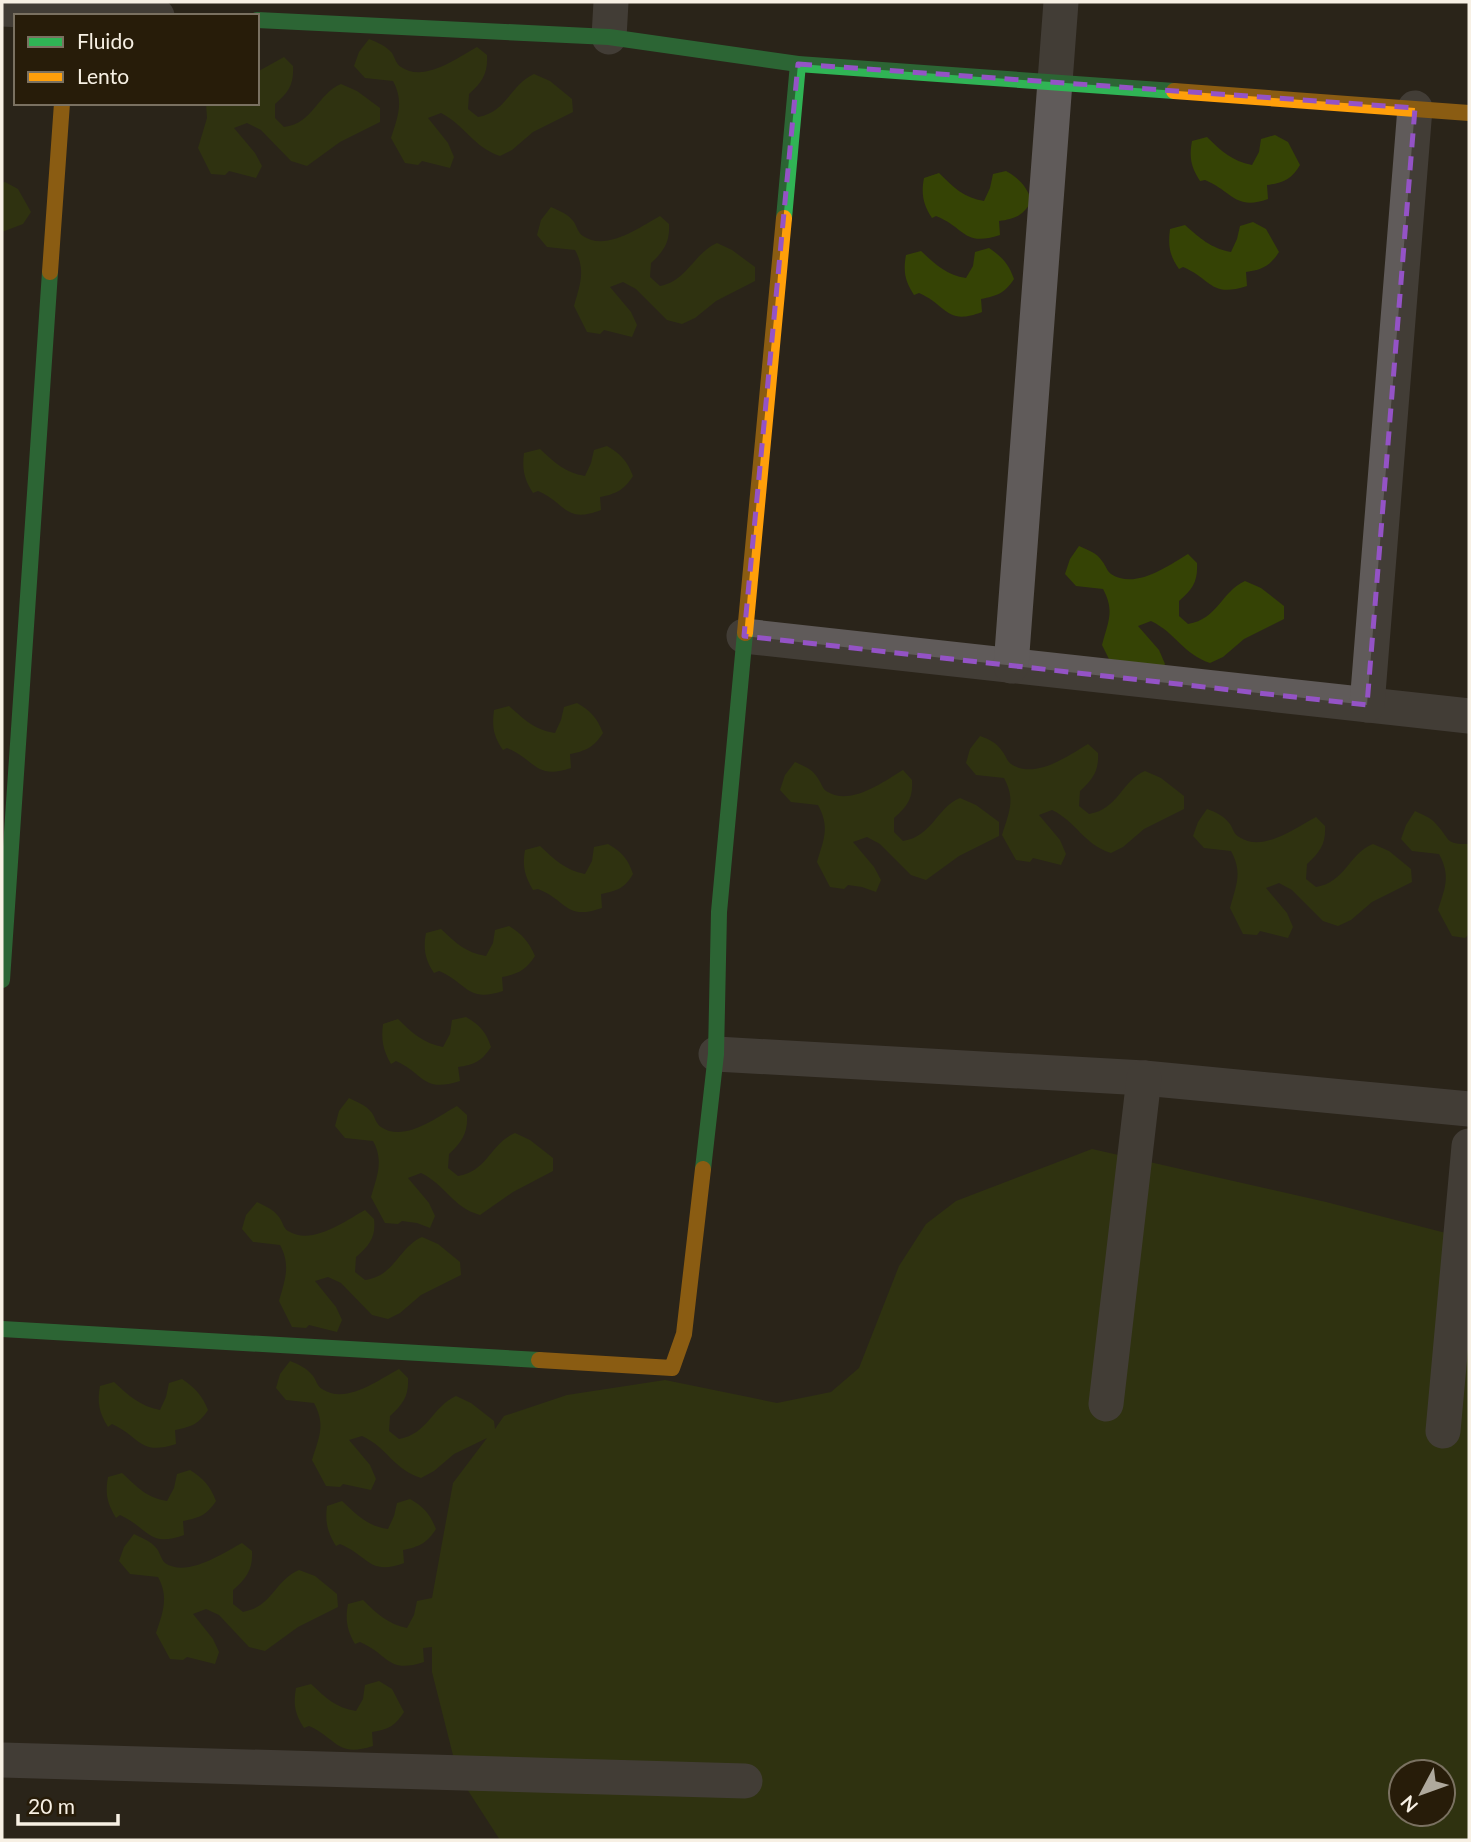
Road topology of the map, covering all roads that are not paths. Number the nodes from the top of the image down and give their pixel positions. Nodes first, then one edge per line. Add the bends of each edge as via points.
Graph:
1 (611, 2) edge
2 (1062, 2) edge
3 (2, 9) edge
4 (69, 10) edge
5 (127, 14) edge
6 (259, 20) edge
7 (609, 37) junction
8 (798, 64) junction
9 (1055, 85) junction
10 (62, 105) edge
11 (1415, 108) junction
12 (1469, 113) edge
13 (744, 636) junction
14 (1011, 666) junction
15 (1367, 705) junction
16 (1469, 716) edge
17 (6, 863) edge
18 (2, 980) edge
19 (716, 1055) junction
20 (1144, 1078) junction
21 (1469, 1109) edge
22 (1469, 1146) edge
23 (2, 1329) edge
24 (1106, 1404) dead end
25 (1443, 1431) dead end
26 (2, 1760) edge
27 (745, 1781) dead end

1 - 7 street
2 - 9 street
3 - 4 street
4 - 5 street
6 - 7 street
7 - 8 street
8 - 9 street
8 - 13 street
9 - 11 street
9 - 14 street
10 - 17 street
11 - 12 street
11 - 15 street
13 - 14 street
13 - 19 street via 719,912
14 - 15 street
15 - 16 street
17 - 18 street
19 - 20 street
19 - 23 street via 684,1334 672,1368
20 - 21 street
20 - 24 street
22 - 25 street
26 - 27 street

